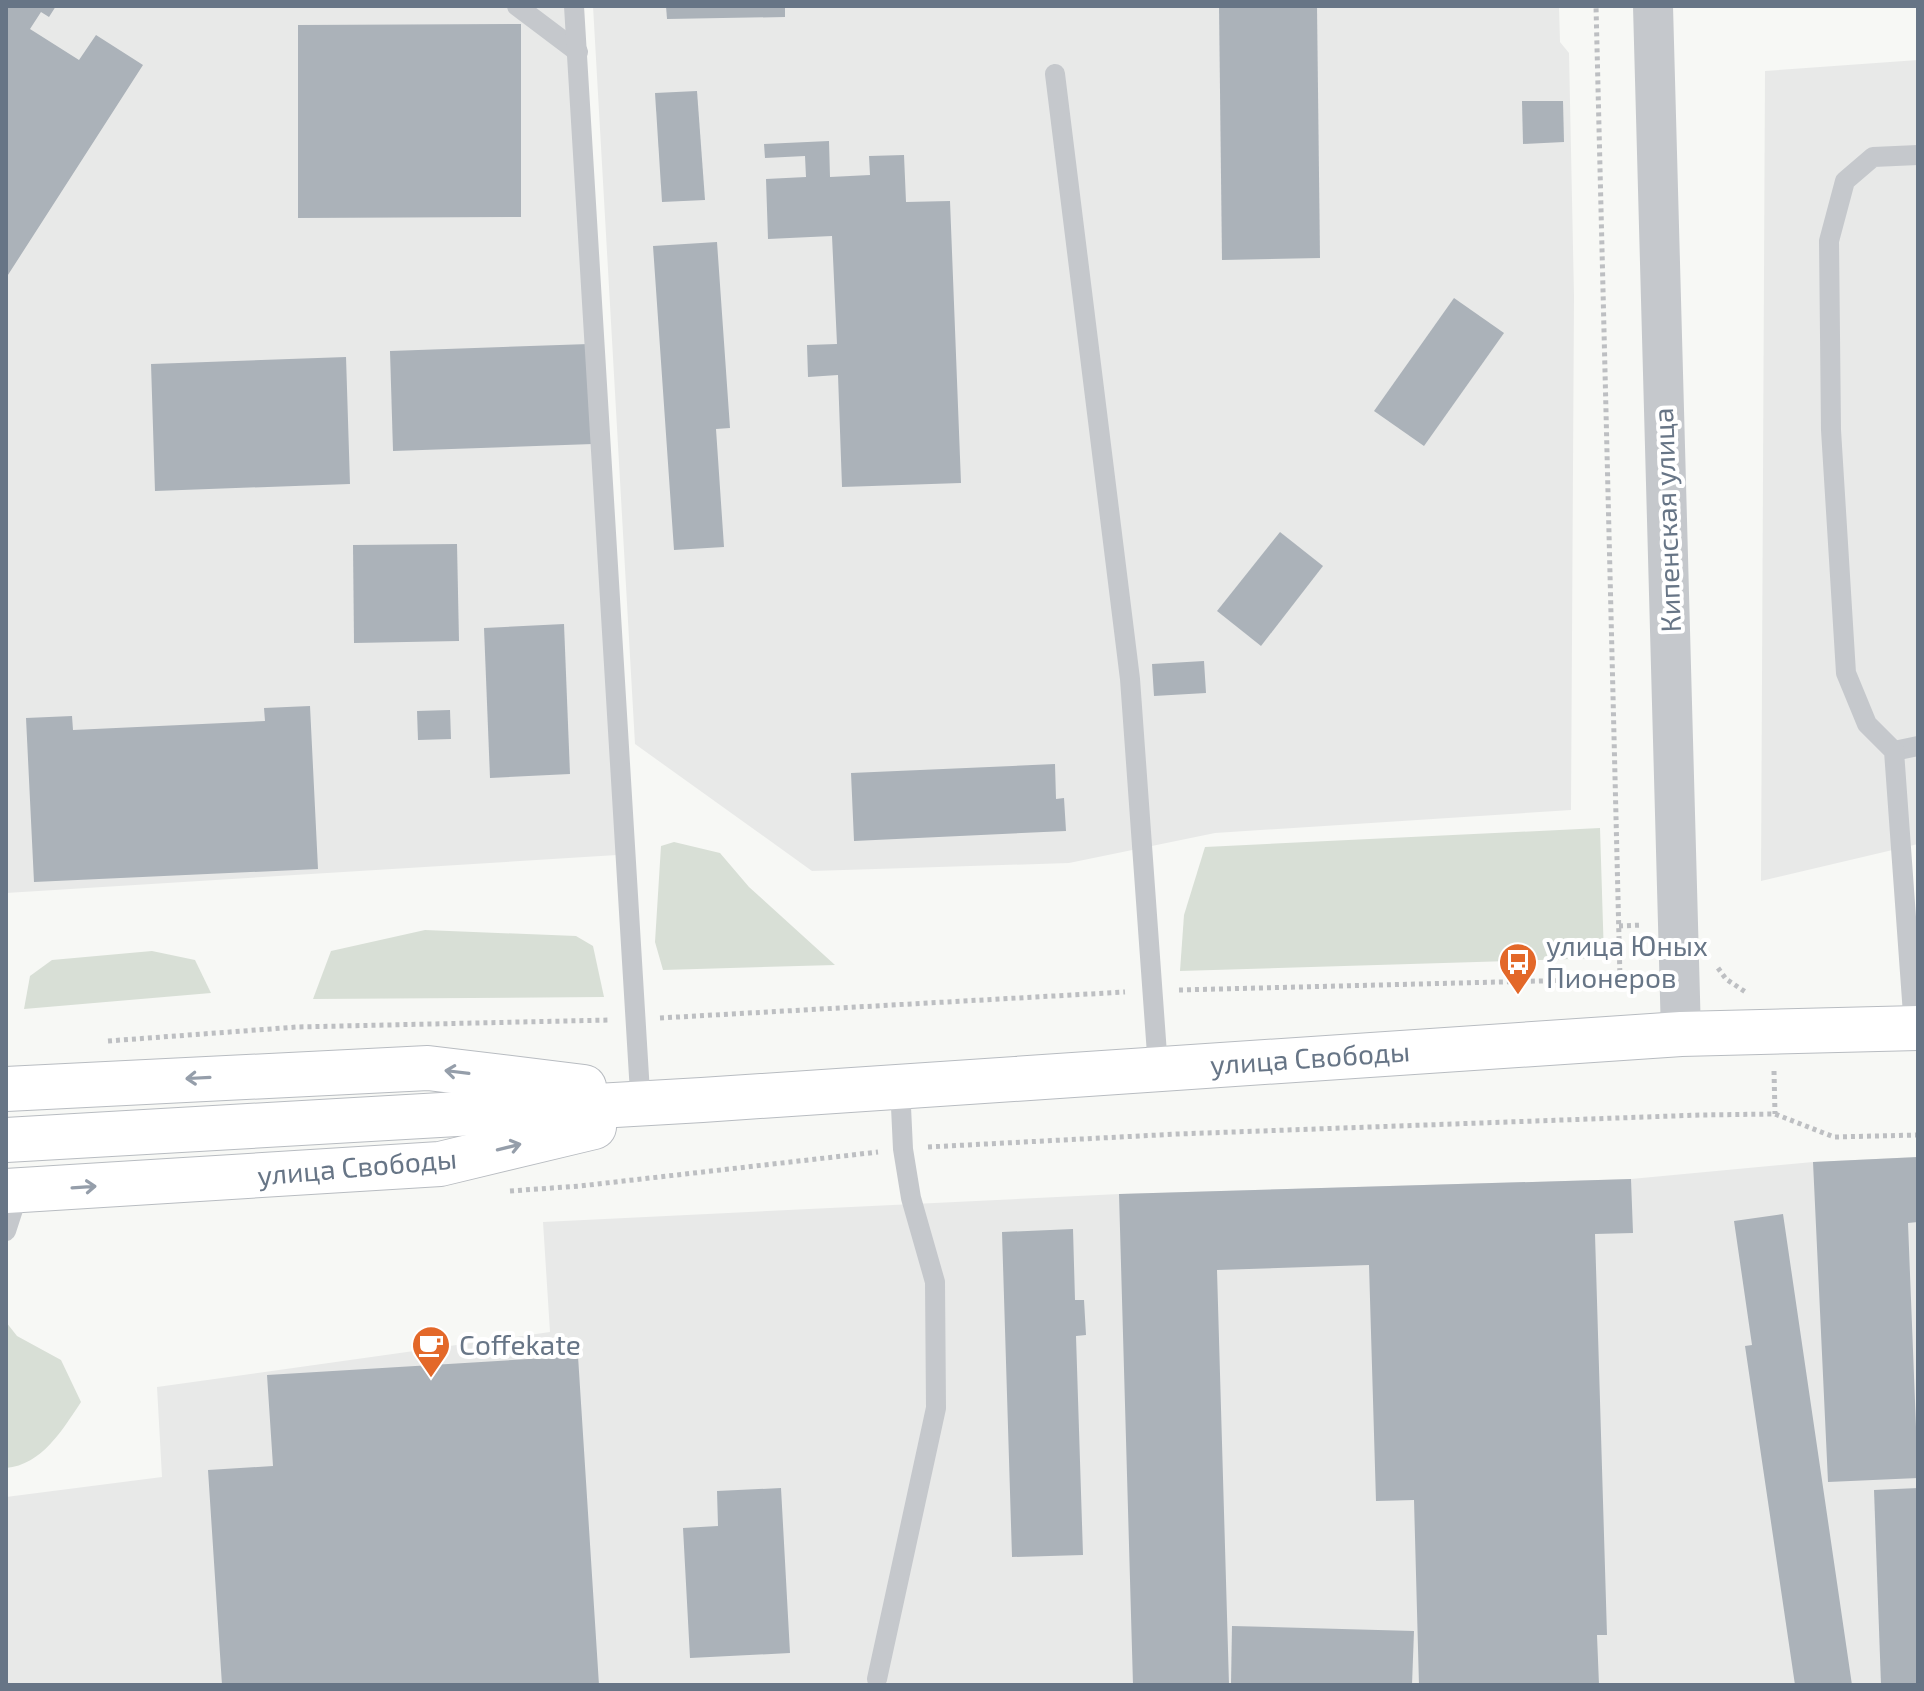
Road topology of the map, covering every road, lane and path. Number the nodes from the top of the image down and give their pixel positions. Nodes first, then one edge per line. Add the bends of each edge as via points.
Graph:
1 (517, 6) edge
2 (574, 6) edge
3 (1596, 6) edge
4 (1653, 6) edge
5 (578, 52) junction
6 (1055, 74) dead end
7 (1918, 155) edge
8 (1918, 746) edge
9 (1894, 751) junction
10 (1712, 961) dead end
11 (1153, 990) junction
12 (1759, 994) dead end
13 (636, 1020) junction
14 (1916, 1028) edge
15 (1681, 1034) junction
16 (94, 1042) dead end
17 (1158, 1068) junction
18 (900, 1086) junction
19 (6, 1089) edge
20 (640, 1093) junction
21 (702, 1100) junction
22 (1918, 1135) edge
23 (6, 1140) edge
24 (903, 1149) junction
25 (580, 1186) dead end
26 (12, 1191) edge
27 (6, 1231) edge
28 (877, 1679) dead end

1 - 5 lane
2 - 5 lane
3 - 11 path via 1620,979
4 - 15 street, Кипенская улица
5 - 13 lane
6 - 11 lane via 1130,679
7 - 9 lane via 1873,157 1845,181 1829,241 1831,430 1846,673 1867,724
8 - 9 lane
9 - 14 lane
10 - 12 path via 1726,979 1747,993
11 - 13 path
11 - 17 lane
13 - 16 path via 297,1027
13 - 20 lane
14 - 15 main road, улица Свободы
15 - 17 main road, улица Свободы
17 - 18 main road, улица Свободы
18 - 21 main road, улица Свободы
18 - 24 lane
20 -> 19 main road, улица Свободы via 428,1068
20 - 21 main road, улица Свободы
21 - 23 main road, улица Свободы
26 -> 21 main road, улица Свободы via 440,1164
22 - 24 path via 1834,1137 1775,1114 1700,1115
24 - 25 path
24 - 28 lane via 935,1282 936,1408
26 - 27 lane

